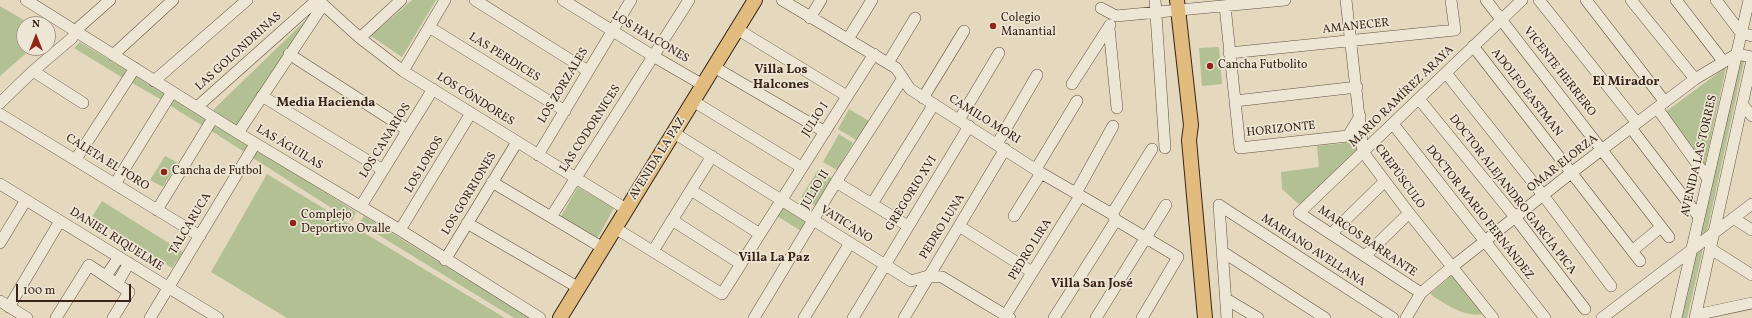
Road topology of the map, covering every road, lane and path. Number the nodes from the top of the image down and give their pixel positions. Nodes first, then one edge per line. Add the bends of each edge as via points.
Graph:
1 (173, 0) edge
2 (247, 0) edge
3 (445, 0) edge
4 (475, 0) edge
5 (632, 0) edge
6 (688, 0) edge
7 (755, 0) edge
8 (782, 0) edge
9 (821, 0) edge
10 (872, 0) edge
11 (1155, 0) edge
12 (1285, 0) edge
13 (1346, 0) edge
14 (1451, 0) edge
15 (1486, 0) edge
16 (1522, 0) edge
17 (1539, 0) edge
18 (1586, 0) edge
19 (1631, 0) edge
20 (1676, 0) edge
21 (1716, 0) edge
22 (1749, 0) edge
23 (30, 1) edge
24 (568, 1) edge
25 (102, 2) edge
26 (319, 2) edge
27 (395, 2) edge
28 (1175, 6) edge
29 (1224, 6) junction
30 (1101, 8) dead end
31 (1156, 13) junction
32 (1116, 16) junction
33 (810, 18) junction
34 (915, 18) dead end
35 (1502, 19) junction
36 (429, 27) junction
37 (1109, 28) junction
38 (737, 29) junction
39 (76, 30) junction
40 (612, 31) junction
41 (964, 31) dead end
42 (1747, 35) edge
43 (360, 38) junction
44 (848, 40) junction
45 (1351, 40) junction
46 (1473, 46) junction
47 (999, 53) dead end
48 (289, 54) junction
49 (874, 54) junction
50 (1229, 54) junction
51 (1737, 54) junction
52 (113, 55) junction
53 (653, 56) junction
54 (1752, 58) edge
55 (1723, 61) junction
56 (888, 63) junction
57 (714, 67) junction
58 (135, 68) junction
59 (33, 70) junction
60 (403, 70) junction
61 (588, 71) junction
62 (1446, 73) junction
63 (1037, 75) dead end
64 (903, 78) junction
65 (1695, 79) junction
66 (154, 81) junction
67 (1072, 84) dead end
68 (703, 85) junction
69 (1356, 87) junction
70 (433, 89) junction
71 (172, 92) junction
72 (262, 96) junction
73 (848, 96) junction
74 (924, 98) junction
75 (1419, 99) junction
76 (693, 101) junction
77 (1076, 101) dead end
78 (1235, 101) junction
79 (0, 103) edge
80 (83, 103) dead end
81 (934, 104) junction
82 (1742, 104) junction
83 (1661, 105) junction
84 (197, 107) junction
85 (1117, 108) dead end
86 (565, 111) junction
87 (471, 113) junction
88 (0, 114) edge
89 (1752, 115) edge
90 (1360, 116) junction
91 (213, 118) junction
92 (959, 120) junction
93 (1393, 124) junction
94 (969, 126) junction
95 (1113, 126) dead end
96 (1634, 126) junction
97 (407, 130) junction
98 (674, 132) junction
99 (825, 132) junction
100 (238, 133) junction
101 (517, 142) junction
102 (255, 144) junction
103 (1001, 147) junction
104 (1165, 148) dead end
105 (1152, 149) dead end
106 (1602, 149) junction
107 (1363, 152) junction
108 (538, 155) junction
109 (712, 156) junction
110 (76, 159) junction
111 (801, 167) junction
112 (383, 170) junction
113 (1039, 171) junction
114 (1571, 173) junction
115 (575, 177) junction
116 (1708, 179) junction
117 (1385, 181) junction
118 (492, 182) junction
119 (836, 182) junction
120 (0, 184) edge
121 (115, 184) junction
122 (691, 190) junction
123 (1078, 195) junction
124 (1542, 195) junction
125 (26, 200) junction
126 (781, 201) junction
127 (872, 204) junction
128 (1752, 204) edge
129 (1166, 205) dead end
130 (361, 206) junction
131 (626, 209) junction
132 (157, 210) junction
133 (1299, 213) joint
134 (1409, 213) junction
135 (1014, 216) dead end
136 (551, 217) junction
137 (1114, 217) junction
138 (1515, 217) junction
139 (1699, 217) junction
140 (1733, 218) junction
141 (672, 220) junction
142 (813, 220) junction
143 (60, 221) junction
144 (468, 223) junction
145 (908, 226) junction
146 (959, 226) junction
147 (1662, 227) junction
148 (615, 228) junction
149 (400, 230) junction
150 (1752, 230) edge
151 (1715, 232) junction
152 (760, 234) junction
153 (1331, 234) junction
154 (200, 236) junction
155 (1669, 237) dead end
156 (1146, 238) junction
157 (1485, 241) junction
158 (0, 243) edge
159 (850, 243) junction
160 (603, 248) junction
161 (1711, 249) junction
162 (1692, 250) junction
163 (653, 251) junction
164 (1632, 251) junction
165 (1223, 252) junction
166 (1365, 256) junction
167 (119, 257) junction
168 (445, 260) junction
169 (1640, 261) dead end
170 (129, 263) junction
171 (741, 264) junction
172 (885, 264) junction
173 (1452, 267) junction
174 (1032, 272) junction
175 (1752, 275) edge
176 (106, 276) junction
177 (928, 276) junction
178 (117, 284) junction
179 (1611, 286) dead end
180 (168, 287) junction
181 (579, 288) junction
182 (1421, 293) junction
183 (1226, 299) junction
184 (1752, 303) edge
185 (4, 304) edge
186 (1585, 308) dead end
187 (759, 316) edge
188 (1695, 316) edge
189 (213, 317) edge
190 (906, 317) edge
191 (1007, 317) edge
192 (27, 318) edge
193 (56, 318) edge
194 (113, 318) edge
195 (150, 318) edge
196 (540, 318) edge
197 (560, 318) edge
198 (804, 318) edge
199 (853, 318) edge
200 (1054, 318) edge
201 (1096, 318) edge
202 (1142, 318) edge
203 (1205, 318) edge
204 (1227, 318) edge
205 (1258, 318) edge
206 (1325, 318) edge
207 (1393, 318) edge
208 (1406, 318) edge
209 (1493, 318) edge
210 (1545, 318) edge
211 (1602, 318) edge
212 (1676, 318) edge

1 - 52 street
2 - 66 street
3 - 36 street
4 - 61 street
5 - 40 street, LOS ZORZALES
6 - 53 street, LAS CODORNICES
7 - 38 main road, AVENIDA LA PAZ
8 - 33 street, CAMILO MORI
9 - 33 street
10 - 44 street
11 - 31 street
12 - 29 street
13 - 45 street, CREPÚSCULO
14 - 45 street, AMANECER via 1455,30
15 - 35 street, VICENTE HERRERO
16 - 35 street, MARIO RAMÍREZ ARAYA
17 - 96 street
18 - 83 street
19 - 65 street
20 - 55 street
21 - 42 street
22 - 42 street, AVENIDA LAS TORRES
23 - 39 street, LAS ÁGUILAS
24 - 40 street, LOS HALCONES
25 - 39 street
26 - 43 street, LOS CÓNDORES
26 - 48 street
26 - 84 street, LAS GOLONDRINAS
27 - 43 street
28 - 29 street
28 - 31 street
28 - 203 main road via 1191,125 1190,140
29 - 50 street, HORIZONTE
30 - 32 street
31 - 32 street
31 - 104 street
32 - 37 street
33 - 44 street, CAMILO MORI
34 - 56 street
35 - 46 street, MARIO RAMÍREZ ARAYA
35 - 106 street, VICENTE HERRERO
36 - 60 street
36 - 86 street, LAS PERDICES
37 - 67 street
37 - 85 street
38 - 57 main road, AVENIDA LA PAZ
38 - 73 street
39 - 52 street, LAS ÁGUILAS
39 - 59 street via 72,38
40 - 53 street, LOS HALCONES
40 - 61 street, LOS ZORZALES
41 - 74 street
42 - 51 street, AVENIDA LAS TORRES
43 - 60 street, LOS CÓNDORES
44 - 49 street, CAMILO MORI
45 - 50 street, AMANECER
45 - 69 street, CREPÚSCULO
46 - 62 street, MARIO RAMÍREZ ARAYA
46 - 114 street, ADOLFO EASTMAN
47 - 92 street
48 - 72 street
48 - 97 street
49 - 56 street, CAMILO MORI
49 - 73 street, JULIO I
50 - 78 street, HORIZONTE
51 - 54 street
51 - 55 street, OMAR ELORZA
51 - 116 street, AVENIDA LAS TORRES
52 - 58 street, LAS ÁGUILAS
53 - 68 street, LOS HALCONES
53 - 115 street, LAS CODORNICES
54 - 82 street
55 - 65 street, OMAR ELORZA
56 - 64 street, CAMILO MORI via 896,68
57 - 68 main road, AVENIDA LA PAZ
57 - 99 street
58 - 66 street, LAS ÁGUILAS
58 - 110 street
59 - 79 street
59 - 80 street
60 - 70 street, LOS CÓNDORES
61 - 86 street, LOS ZORZALES
62 - 75 street, MARIO RAMÍREZ ARAYA
62 - 124 street
63 - 103 street, PEDRO LUNA
64 - 74 street, CAMILO MORI via 910,90
64 - 119 street, JULIO II
65 - 83 street, OMAR ELORZA
66 - 71 street, LAS ÁGUILAS
68 - 76 main road, AVENIDA LA PAZ
69 - 78 street
69 - 90 street, CREPÚSCULO
70 - 87 street, LOS CÓNDORES
70 - 97 street, LOS CANARIOS
71 - 84 street, LAS ÁGUILAS
71 - 121 street
72 - 100 street
72 - 112 street
73 - 99 street, JULIO I
74 - 81 street, CAMILO MORI
75 - 93 street, MARIO RAMÍREZ ARAYA
75 - 138 street, DOCTOR ALEJANDRO GARCÍA PICA
76 - 98 main road, AVENIDA LA PAZ
76 - 111 street
77 - 113 street
78 - 90 street, HORIZONTE via 1240,148 1348,136
81 - 92 street, CAMILO MORI
81 - 127 street
82 - 89 street
82 - 151 street
83 - 96 street, OMAR ELORZA
83 - 116 street
84 - 91 street, LAS ÁGUILAS
86 - 108 street, LOS ZORZALES
87 - 101 street, LOS CÓNDORES
87 - 149 street, LOS LOROS
88 - 110 street, CALETA EL TORO
90 - 107 street, CREPÚSCULO
91 - 100 street, LAS ÁGUILAS
91 - 132 street
92 - 94 street, CAMILO MORI
93 - 107 street, MARIO RAMÍREZ ARAYA
93 - 157 street, DOCTOR MARIO FERNÁNDEZ
94 - 103 street, CAMILO MORI
94 - 145 street, GREGORIO XVI
95 - 123 street, PEDRO LIRA
96 - 106 street, OMAR ELORZA
96 - 139 street
97 - 112 street, LOS CANARIOS
98 - 109 street, VATICANO
98 - 131 main road, AVENIDA LA PAZ
99 - 111 street, JULIO I
100 - 102 street, LAS ÁGUILAS
101 - 108 street, LOS CÓNDORES
101 - 118 street, LOS GORRIONES
102 - 130 street, LAS ÁGUILAS
102 - 154 street, TALCARUCA
103 - 113 street, CAMILO MORI
103 - 146 street, PEDRO LUNA
105 - 137 street
106 - 114 street, OMAR ELORZA
106 - 147 street, VICENTE HERRERO
107 - 117 street, CREPÚSCULO
107 - 133 street, MARIO RAMÍREZ ARAYA
108 - 115 street, LOS CÓNDORES
109 - 122 street
109 - 126 street, VATICANO
110 - 121 street, CALETA EL TORO
111 - 126 street, JULIO I
112 - 130 street, LOS CANARIOS
113 - 123 street, CAMILO MORI
113 - 135 street
114 - 124 street, OMAR ELORZA
114 - 164 street, ADOLFO EASTMAN
115 - 131 street, LOS CÓNDORES
115 - 136 street, LAS CODORNICES
116 - 139 street, AVENIDA LAS TORRES
117 - 134 street, CREPÚSCULO
117 - 153 street
118 - 136 street
118 - 144 street, LOS GORRIONES
119 - 127 street
119 - 142 street, JULIO II
120 - 125 street, DANIEL RIQUELME
121 - 132 street, CALETA EL TORO
122 - 141 street
122 - 152 street
123 - 137 street, CAMILO MORI
123 - 174 street, PEDRO LIRA
124 - 138 street, OMAR ELORZA
124 - 179 street
125 - 143 street, DANIEL RIQUELME
125 - 158 street
126 - 142 street, VATICANO
126 - 152 street, JULIO I
127 - 145 street
128 - 140 street
129 - 156 street
130 - 149 street, LAS ÁGUILAS
131 - 148 main road, AVENIDA LA PAZ
132 - 154 street, CALETA EL TORO
133 - 153 street, MARCOS BARRANTE
134 - 166 street
134 - 173 street, CREPÚSCULO
136 - 160 street
137 - 156 street, CAMILO MORI
137 - 200 street
138 - 157 street, OMAR ELORZA
138 - 186 street, DOCTOR ALEJANDRO GARCÍA PICA
139 - 162 street, AVENIDA LAS TORRES
140 - 150 street
140 - 151 street
141 - 163 street
141 - 171 street
142 - 159 street, VATICANO
142 - 187 street, JULIO II
143 - 167 street, DANIEL RIQUELME
143 - 185 street
144 - 168 street, LOS GORRIONES
144 - 181 street
145 - 172 street, GREGORIO XVI
146 - 174 street
146 - 177 street, PEDRO LUNA
147 - 155 street, VICENTE HERRERO
147 - 164 street
148 - 160 main road, AVENIDA LA PAZ
148 - 163 street
149 - 168 street, LAS ÁGUILAS
151 - 161 street
151 - 162 street
152 - 171 street, JULIO I
153 - 166 street, MARCOS BARRANTE
154 - 180 street, TALCARUCA
156 - 201 street
156 - 202 street, CAMILO MORI via 1178,257
157 - 173 street, OMAR ELORZA
157 - 210 street, DOCTOR MARIO FERNÁNDEZ
159 - 172 street, VATICANO
159 - 198 street
160 - 181 main road, AVENIDA LA PAZ
161 - 175 street
161 - 188 street
162 - 211 street
162 - 212 street, AVENIDA LAS TORRES
163 - 171 street, JULIO I via 722,294
164 - 169 street, ADOLFO EASTMAN
165 - 183 street
165 - 206 street
165 - 207 street, MARIANO AVELLANA via 1219,205
166 - 182 street, MARCOS BARRANTE
167 - 170 street, DANIEL RIQUELME
167 - 176 street
168 - 196 street, LAS ÁGUILAS
170 - 178 street
170 - 180 street, DANIEL RIQUELME
172 - 177 street, VATICANO via 911,280
172 - 199 street, GREGORIO XVI
173 - 182 street, OMAR ELORZA
173 - 209 street, CREPÚSCULO
174 - 191 street, PEDRO LIRA
176 - 178 street
176 - 193 street via 89,265
177 - 190 street, PEDRO LUNA
177 - 191 street, VATICANO via 942,277
178 - 194 street via 128,292
180 - 189 street, DANIEL RIQUELME
180 - 195 street, TALCARUCA
181 - 197 main road, AVENIDA LA PAZ
182 - 208 street, OMAR ELORZA
183 - 204 street
183 - 205 street
184 - 188 street
185 - 192 street

